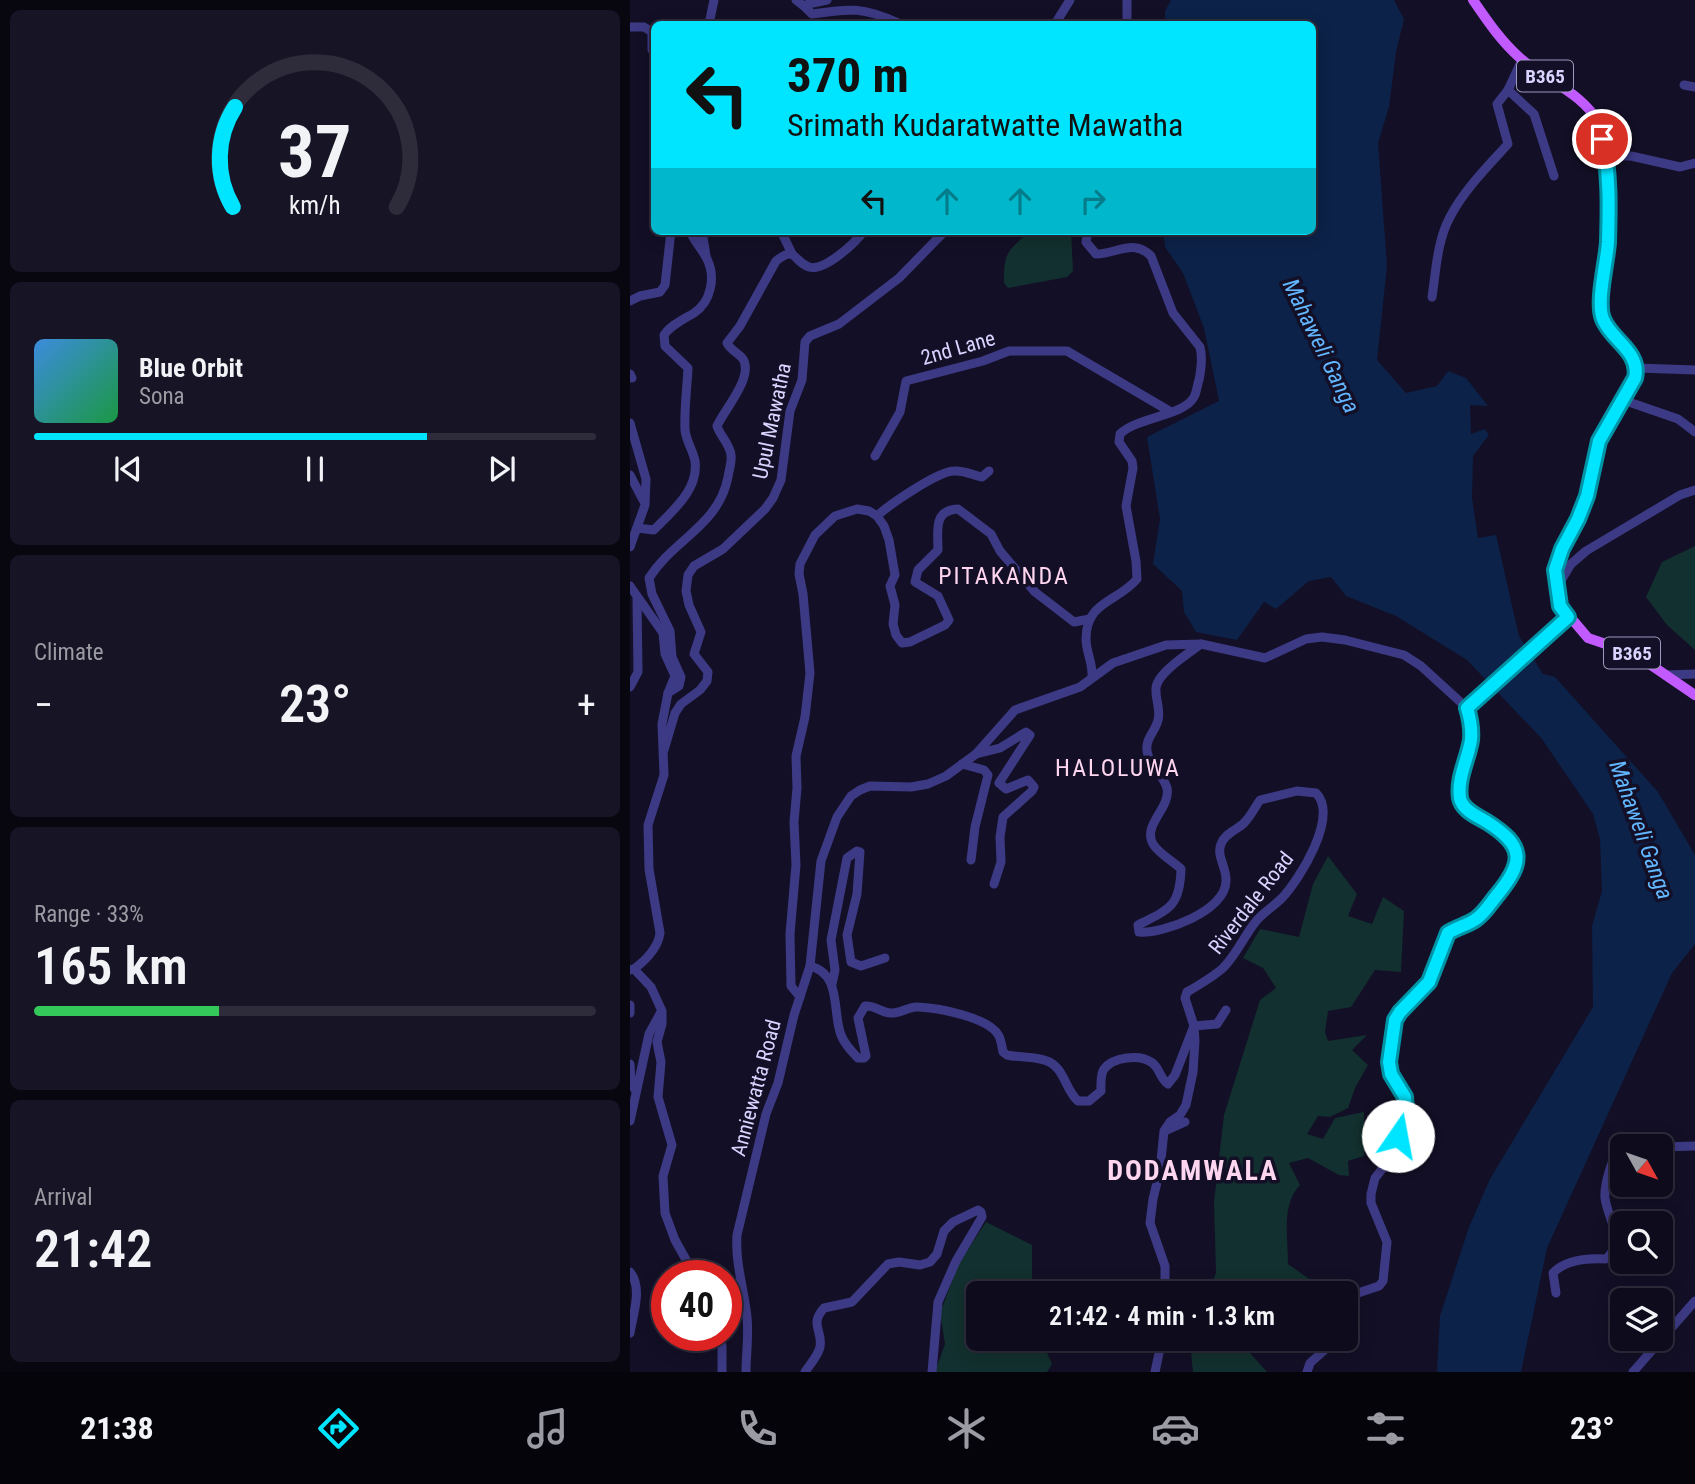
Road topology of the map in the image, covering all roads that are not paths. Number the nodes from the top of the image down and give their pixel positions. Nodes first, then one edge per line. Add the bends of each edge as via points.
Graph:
1 (714, 0) edge
2 (796, 0) edge
3 (827, 0) edge
4 (1070, 0) edge
5 (1127, 0) edge
6 (1474, 0) edge
7 (1064, 5) edge
8 (805, 8) junction
9 (710, 21) edge
10 (894, 21) edge
11 (1056, 21) edge
12 (1127, 21) edge
13 (630, 27) edge
14 (651, 31) edge
15 (1522, 60) junction
16 (1684, 85) dead end
17 (1695, 87) edge
18 (1508, 90) junction
19 (1606, 156) junction
20 (1695, 163) edge
21 (1554, 176) dead end
22 (671, 235) edge
23 (692, 235) edge
24 (703, 235) edge
25 (783, 235) edge
26 (860, 235) edge
27 (940, 235) edge
28 (1087, 235) edge
29 (792, 254) junction
30 (706, 257) junction
31 (1432, 297) dead end
32 (630, 301) edge
33 (1637, 368) junction
34 (1695, 370) edge
35 (1623, 400) junction
36 (1171, 412) junction
37 (630, 423) edge
38 (1695, 432) edge
39 (875, 456) dead end
40 (989, 471) dead end
41 (630, 475) edge
42 (1695, 490) edge
43 (645, 505) junction
44 (877, 516) junction
45 (637, 528) junction
46 (630, 547) edge
47 (630, 586) edge
48 (1556, 589) junction
49 (637, 599) junction
50 (1568, 617) junction
51 (1090, 619) junction
52 (1201, 644) junction
53 (1695, 674) edge
54 (1665, 675) junction
55 (1092, 677) junction
56 (630, 687) edge
57 (668, 693) junction
58 (1695, 695) edge
59 (1467, 708) junction
60 (664, 750) junction
61 (976, 754) junction
62 (962, 764) junction
63 (971, 860) dead end
64 (994, 884) dead end
65 (886, 958) dead end
66 (810, 966) junction
67 (632, 969) edge
68 (832, 984) junction
69 (800, 997) junction
70 (630, 1005) edge
71 (1226, 1010) dead end
72 (662, 1011) junction
73 (630, 1013) edge
74 (1194, 1026) junction
75 (630, 1064) edge
76 (636, 1091) junction
77 (630, 1121) edge
78 (1185, 1122) dead end
79 (1164, 1131) junction
80 (1695, 1146) edge
81 (1673, 1147) edge
82 (1610, 1174) edge
83 (686, 1260) edge
84 (630, 1272) edge
85 (1165, 1281) edge
86 (1358, 1293) edge
87 (1556, 1293) dead end
88 (1695, 1301) edge
89 (630, 1333) edge
90 (722, 1351) edge
91 (1160, 1351) edge
92 (1324, 1351) edge
93 (722, 1372) edge
94 (746, 1372) edge
95 (805, 1372) edge
96 (932, 1372) edge
97 (1155, 1372) edge
98 (1307, 1372) edge
99 (1633, 1372) edge

1 - 9 street
2 - 8 street
3 - 8 street
4 - 7 street
5 - 12 street
6 - 15 main road, B365 via 1496,34
7 - 11 street
8 - 10 street via 812,14 859,9
13 - 14 street
15 - 18 street
15 - 19 main road, B365 via 1582,102 1598,122
16 - 17 street
18 - 21 street via 1534,114
18 - 31 street via 1497,104 1508,144 1450,217 1438,252
19 - 20 street via 1631,156 1680,167
19 - 33 main road, B365 via 1608,243 1602,318
22 - 32 street via 665,285 660,292
23 - 30 street
24 - 30 street
25 - 29 street
26 - 29 street via 847,250 817,268 808,267
27 - 60 street, Upul Mawatha via 900,278 839,324 806,342 802,380 790,411 773,498 723,549 694,566 688,575 689,605 701,632 694,654 708,672 707,681 675,713
28 - 36 street via 1086,242 1096,254 1129,246 1151,256 1173,313 1200,347 1201,373 1194,397
29 - 57 street via 776,261 727,343 743,359 745,369 737,395 717,426 731,456 718,506 649,578 670,631 672,657 681,677 679,686
30 - 45 street via 711,283 707,301 664,335 665,346 688,369 685,429 695,460 694,478 680,502 654,530
33 - 34 street
33 - 35 main road, B365
35 - 38 street via 1678,419
35 - 48 main road, B365 via 1599,441 1587,496 1555,570
36 - 39 street, 2nd Lane via 1073,353 1009,351 906,381 901,412
36 - 51 street via 1120,434 1119,442 1133,468 1126,506 1137,579 1128,590 1097,608
37 - 43 street via 646,479
40 - 44 street via 982,477 955,470 944,473
41 - 43 street
42 - 48 street via 1586,551 1571,564
43 - 45 street
44 - 51 street via 889,540 895,575 890,586 893,624 902,643 949,620 935,592 915,582 918,570 939,550 937,522 951,509 958,509 991,534 1035,592 1074,622
44 - 69 street via 857,509 835,516 815,535 800,564 810,673 796,756 791,947 792,985
45 - 46 street
47 - 49 street
48 - 50 main road, B365
49 - 56 street via 638,671
49 - 57 street via 663,633 665,654 675,676
50 - 54 main road, B365 via 1588,638 1635,654
50 - 59 street
51 - 55 street via 1086,639
52 - 55 street via 1156,648 1113,663
52 - 59 street via 1265,658 1306,639 1345,640 1404,655
52 - 74 street, Riverdale Road via 1166,671 1155,689 1160,716 1147,747 1166,787 1167,800 1151,836 1152,843 1181,869 1180,889 1173,905 1138,925 1139,932 1186,922 1210,907 1226,881 1219,851 1222,841 1244,823 1260,800 1316,793 1324,810 1307,865 1296,880 1256,921 1223,968 1187,992
53 - 54 street
54 - 58 main road, B365
55 - 61 street via 1080,687 1015,710
57 - 60 street via 662,723
59 - 86 street via 1471,740 1459,785 1460,800 1464,808 1508,839 1518,861 1511,878 1483,912 1448,933 1429,982 1395,1020 1389,1062 1406,1110 1391,1158 1373,1181 1371,1194 1387,1241 1383,1281
60 - 67 street via 664,775 648,825 659,940
61 - 62 street, Anniewatta Road
61 - 64 street via 1000,748 1026,732 1030,735 999,783 1006,789 1028,780 1034,787 1003,817 1001,862
62 - 63 street via 988,775
62 - 66 street, Anniewatta Road via 929,784 870,786 851,796 821,861
65 - 68 street via 861,966 851,962 847,935 858,894 857,851 847,858 831,940
66 - 68 street via 822,971
66 - 69 street, Anniewatta Road
67 - 72 street via 651,987
68 - 74 street via 841,1037 858,1058 866,1056 858,1018 865,1006 892,1013 916,1007 964,1016 993,1030 1007,1055 1047,1061 1059,1069 1078,1101 1089,1101 1101,1091 1105,1067 1124,1058 1149,1060 1168,1084
69 - 94 street, Anniewatta Road via 737,1235 747,1318
70 - 73 street
71 - 74 street via 1217,1024
72 - 76 street via 649,1034
72 - 83 street via 657,1042 661,1062 658,1097 672,1145 663,1176 665,1213
74 - 79 street, Riverdale Road via 1193,1072 1186,1105
75 - 76 street
76 - 77 street
78 - 79 street
79 - 85 street via 1150,1223 1165,1266
80 - 81 street
82 - 87 street via 1605,1196 1615,1235 1613,1252 1606,1259 1585,1257 1556,1269
84 - 89 street via 637,1290
88 - 99 street
90 - 93 street
91 - 97 street
92 - 98 street
95 - 96 street via 819,1351 816,1325 824,1308 852,1302 888,1264 930,1262 944,1231 978,1210 982,1217 938,1302

